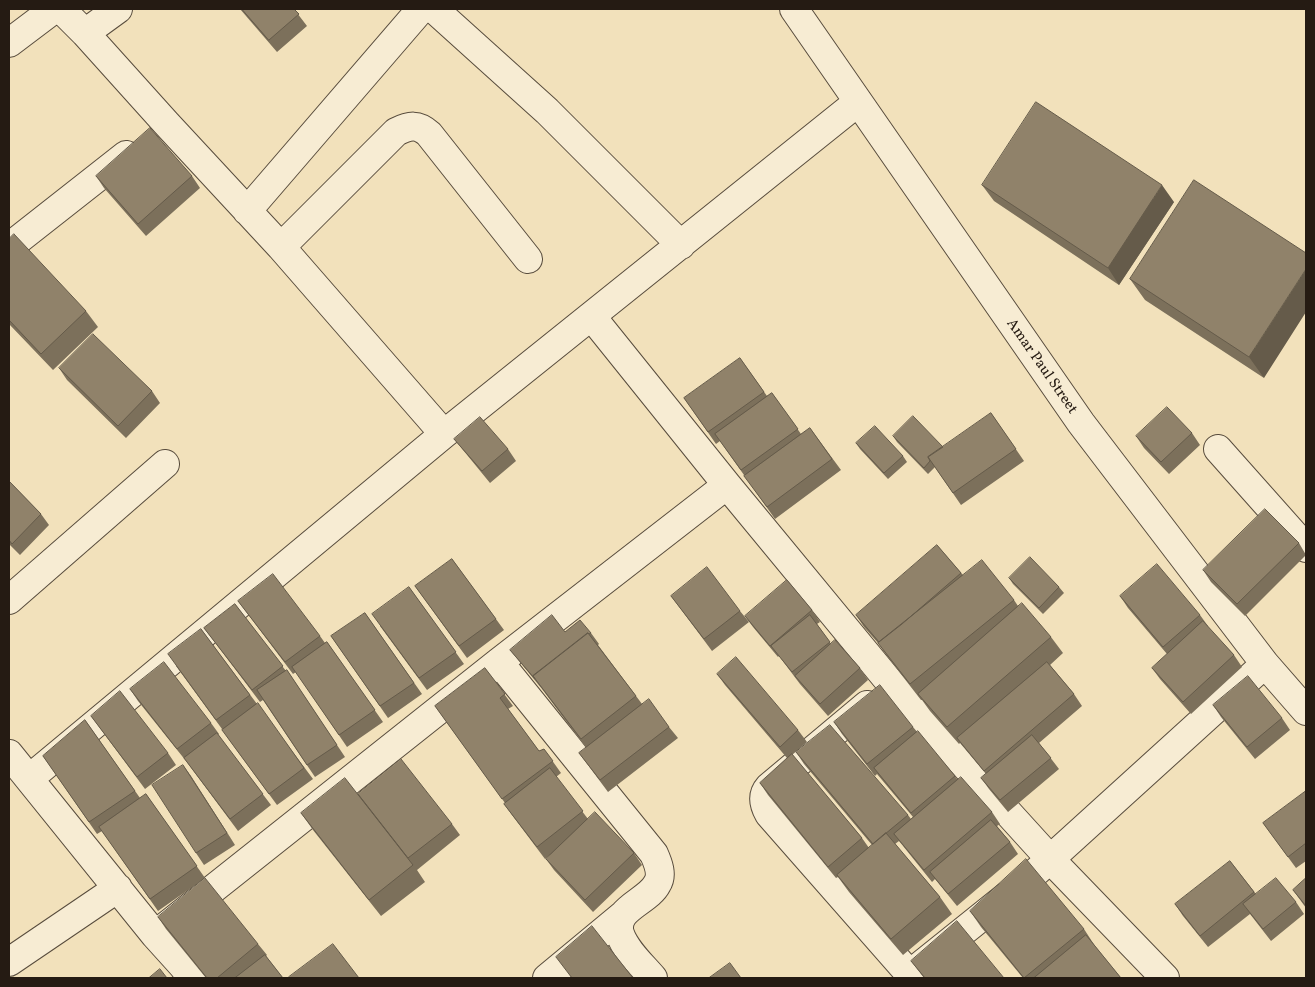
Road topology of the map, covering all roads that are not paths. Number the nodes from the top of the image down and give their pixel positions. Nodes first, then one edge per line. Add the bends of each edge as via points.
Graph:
1 (54, 9) edge
2 (61, 9) edge
3 (118, 9) edge
4 (420, 9) edge
5 (434, 9) edge
6 (794, 9) edge
7 (86, 33) junction
8 (9, 44) edge
9 (858, 102) junction
10 (153, 134) junction
11 (248, 211) junction
12 (681, 245) junction
13 (9, 247) edge
14 (281, 248) junction
15 (528, 259) dead end
16 (592, 317) junction
17 (444, 434) junction
18 (1218, 448) dead end
19 (165, 464) dead end
20 (727, 486) junction
21 (1306, 548) edge
22 (9, 600) edge
23 (499, 662) junction
24 (1265, 664) junction
25 (892, 685) junction
26 (1306, 711) edge
27 (9, 754) edge
28 (30, 778) junction
29 (1051, 860) junction
30 (118, 888) junction
31 (623, 915) junction
32 (155, 935) junction
33 (9, 962) edge
34 (181, 974) edge
35 (911, 976) edge
36 (547, 978) edge
37 (653, 978) edge
38 (1165, 978) edge

1 - 8 street
2 - 7 street
3 - 7 street
4 - 11 street
5 - 12 street via 547,111
6 - 9 street, Amar Paul Street
7 - 10 street
9 - 12 street
9 - 24 street, Amar Paul Street via 1080,424
10 - 11 street
10 - 13 street
11 - 14 street
12 - 16 street
14 - 15 street via 396,132 416,125 429,134
14 - 17 street
16 - 17 street
16 - 20 street
17 - 28 street
18 - 21 street
19 - 22 street
20 - 23 street
20 - 25 street
23 - 31 street via 654,854 659,866 657,886
23 - 32 street
24 - 26 street, Amar Paul Street
24 - 29 street
25 - 29 street
25 - 35 street via 769,787 763,799 769,814
27 - 28 street
28 - 30 street
29 - 35 street
29 - 38 street
30 - 32 street
30 - 33 street
31 - 36 street
31 - 37 street via 620,933 626,946
32 - 34 street

